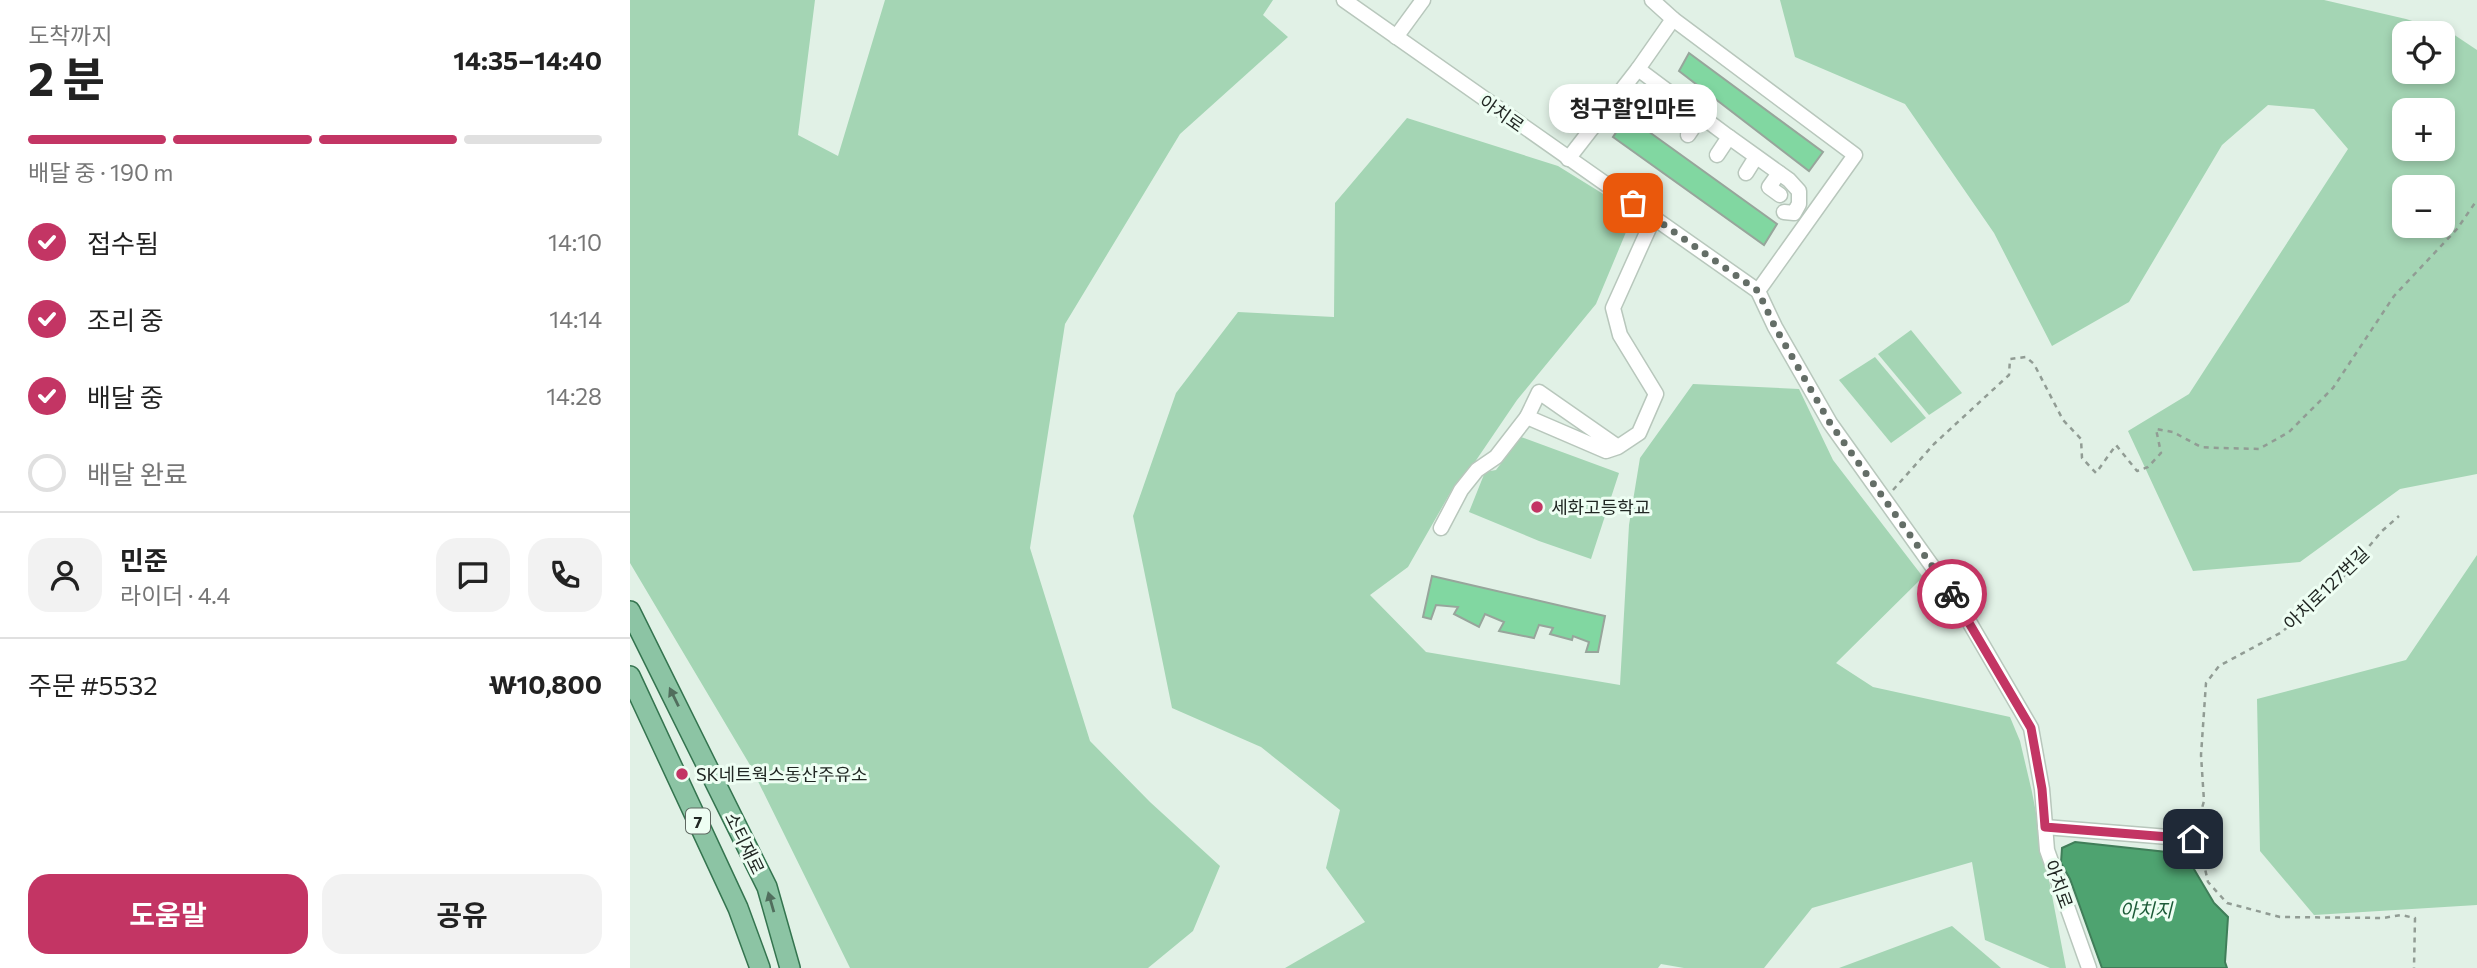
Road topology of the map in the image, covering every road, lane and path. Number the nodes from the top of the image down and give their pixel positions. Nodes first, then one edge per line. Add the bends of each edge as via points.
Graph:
1 (1344, 0) edge
2 (1423, 0) edge
3 (1652, 0) edge
4 (1673, 19) junction
5 (1396, 37) junction
6 (1638, 69) junction
7 (1674, 96) junction
8 (1701, 116) junction
9 (1659, 118) dead end
10 (1688, 135) dead end
11 (1729, 137) junction
12 (1717, 155) dead end
13 (1756, 158) junction
14 (1568, 159) junction
15 (1746, 173) dead end
16 (1779, 173) junction
17 (1780, 195) dead end
18 (2477, 200) edge
19 (1784, 212) dead end
20 (1654, 217) junction
21 (1758, 291) junction
22 (1527, 417) junction
23 (1618, 447) junction
24 (1885, 500) junction
25 (2399, 516) dead end
26 (1441, 528) dead end
27 (630, 611) edge
28 (630, 676) edge
29 (2045, 827) junction
30 (2193, 839) junction
31 (761, 968) edge
32 (790, 968) edge
33 (2090, 968) edge
34 (2414, 968) edge

1 - 5 street, 아치로
2 - 5 street
3 - 4 street
4 - 6 street
4 - 21 street via 1855,155
5 - 14 street, 아치로
6 - 7 street
6 - 14 street
7 - 8 street
7 - 9 street
8 - 10 street
8 - 11 street
11 - 12 street
11 - 13 street
13 - 15 street
13 - 16 street
14 - 20 street, 아치로
16 - 17 street via 1769,187
16 - 19 street via 1799,191 1794,213
18 - 24 path via 2457,229 2394,296 2333,388 2289,432 2259,449 2201,447 2173,432 2156,429 2161,453 2148,467 2137,471 2116,444 2096,473 2082,458 2081,439 2063,420 2040,374 2026,357 2010,359 2009,376 1934,444
20 - 21 street, 아치로
20 - 23 street via 1613,308 1620,335 1656,394 1639,433
21 - 24 street, 아치로 via 1830,423
22 - 23 street via 1606,451
22 - 23 street via 1539,392
22 - 26 street via 1496,457 1477,470 1461,490
24 - 29 street, 아치로 via 1957,601 2031,728
25 - 30 path, 아치로127번길 via 2344,576 2282,632 2219,666 2206,682 2201,755 2204,801
32 -> 27 main road, 소티재로 / 7 via 767,887
28 - 31 main road, 소티재로 / 7 via 738,908
29 - 30 street
29 - 33 street, 아치로 via 2047,850
30 - 34 path via 2203,855 2208,882 2227,903 2280,917 2415,918

